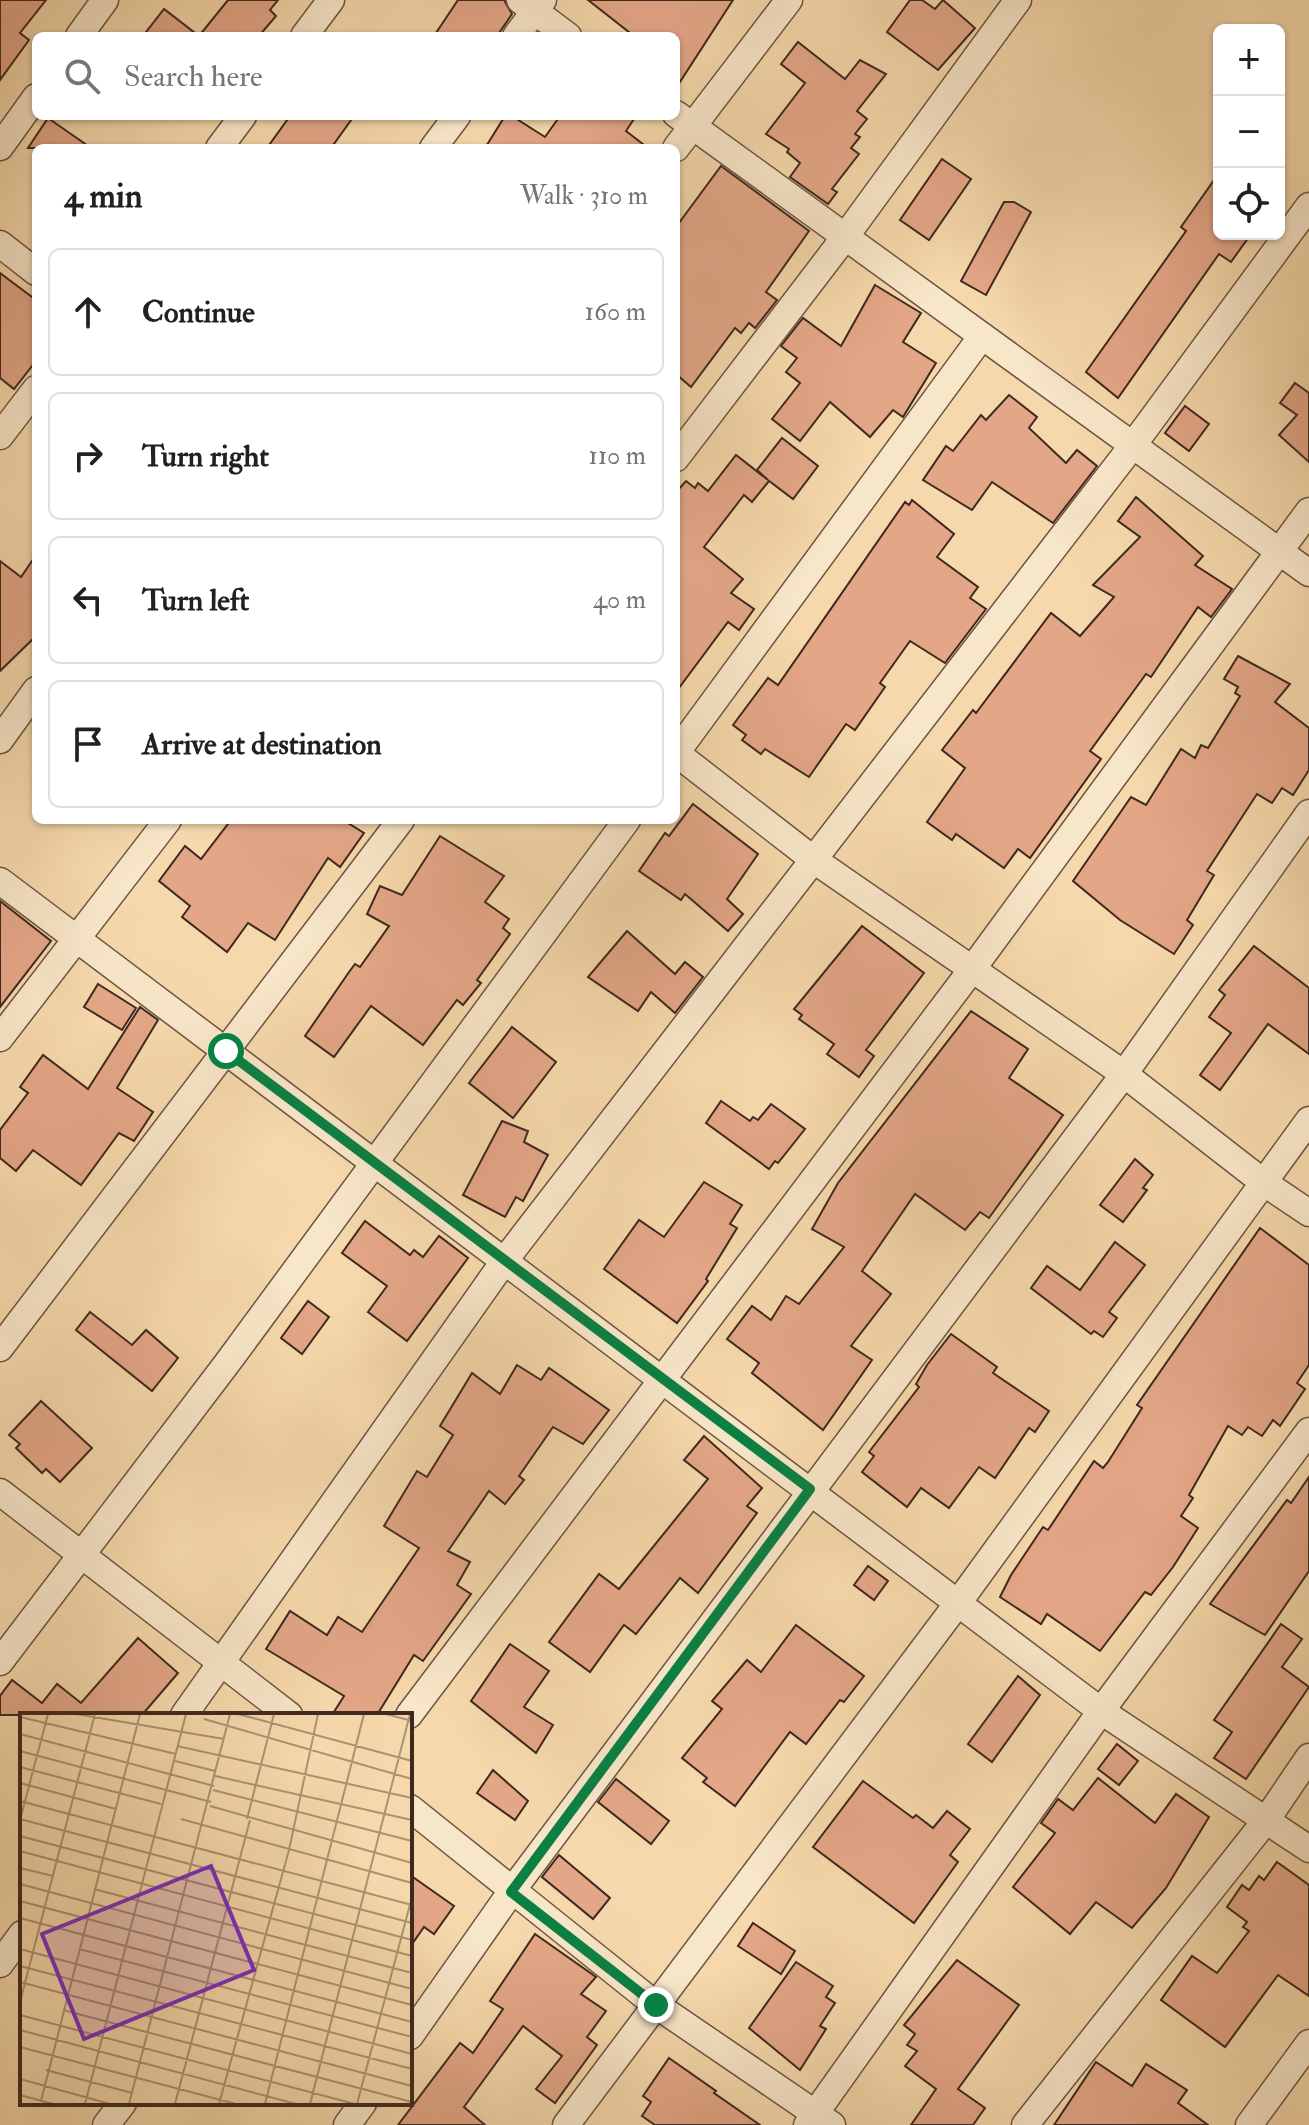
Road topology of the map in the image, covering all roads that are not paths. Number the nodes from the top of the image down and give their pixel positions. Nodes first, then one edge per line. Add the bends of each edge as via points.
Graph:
1 (105, 0) edge
2 (331, 0) edge
3 (789, 0) edge
4 (1018, 0) edge
5 (532, 4) edge
6 (82, 32) edge
7 (307, 32) edge
8 (518, 32) edge
9 (564, 32) edge
10 (32, 103) edge
11 (240, 120) edge
12 (454, 120) edge
13 (684, 120) edge
14 (222, 144) edge
15 (436, 144) edge
16 (677, 144) edge
17 (0, 147) edge
18 (1309, 206) edge
19 (845, 237) junction
20 (0, 244) edge
21 (32, 269) edge
22 (982, 336) junction
23 (32, 394) edge
24 (0, 436) edge
25 (1133, 445) junction
26 (680, 453) edge
27 (1309, 511) edge
28 (1279, 551) junction
29 (1309, 573) edge
30 (32, 696) edge
31 (0, 740) edge
32 (680, 748) edge
33 (680, 756) edge
34 (1309, 813) edge
35 (165, 824) edge
36 (398, 824) edge
37 (624, 824) edge
38 (814, 860) junction
39 (0, 881) edge
40 (75, 939) junction
41 (973, 968) junction
42 (0, 1038) edge
43 (226, 1051) junction
44 (1124, 1074) junction
45 (1309, 1120) edge
46 (375, 1162) junction
47 (1263, 1182) junction
48 (1309, 1213) edge
49 (505, 1260) junction
50 (0, 1348) edge
51 (661, 1380) junction
52 (1309, 1431) edge
53 (810, 1489) junction
54 (0, 1492) edge
55 (82, 1554) junction
56 (958, 1603) junction
57 (0, 1662) edge
58 (221, 1665) junction
59 (1101, 1711) junction
60 (185, 1713) edge
61 (286, 1713) edge
62 (411, 1713) edge
63 (1309, 1757) edge
64 (412, 1810) edge
65 (1267, 1819) junction
66 (1309, 1849) edge
67 (511, 1892) junction
68 (20, 1937) edge
69 (0, 1964) edge
70 (656, 2005) junction
71 (412, 2033) edge
72 (1309, 2043) edge
73 (121, 2105) edge
74 (362, 2105) edge
75 (818, 2121) edge
76 (106, 2125) edge
77 (347, 2125) edge
78 (566, 2125) edge
79 (1025, 2125) edge
80 (1249, 2125) edge

1 - 6 street
2 - 7 street
3 - 13 street
4 - 19 street
5 - 8 street
5 - 9 street
10 - 17 street
11 - 14 street
12 - 15 street
13 - 16 street
13 - 19 street
18 - 25 street
19 - 22 street
19 - 26 street
20 - 21 street
22 - 25 street
22 - 32 street
23 - 24 street
25 - 28 street
25 - 38 street
27 - 28 street
28 - 29 street
28 - 41 street
30 - 31 street
33 - 38 street
34 - 44 street
35 - 40 street
36 - 43 street
37 - 46 street
38 - 41 street
38 - 49 street
39 - 40 street
40 - 42 street
40 - 43 street
41 - 44 street
41 - 51 street
43 - 46 street
43 - 50 street
44 - 47 street
44 - 53 street
45 - 47 street
46 - 49 street
46 - 55 street
47 - 48 street
47 - 56 street
49 - 51 street
49 - 58 street
51 - 53 street
51 - 62 street
52 - 59 street
53 - 56 street
53 - 67 street
54 - 55 street
55 - 57 street
55 - 58 street
56 - 59 street
56 - 70 street
58 - 60 street
58 - 61 street
59 - 65 street
59 - 75 street
63 - 65 street
64 - 67 street
65 - 66 street
65 - 79 street
67 - 70 street
67 - 71 street
68 - 69 street
70 - 75 street
70 - 78 street
72 - 80 street
73 - 76 street
74 - 77 street

